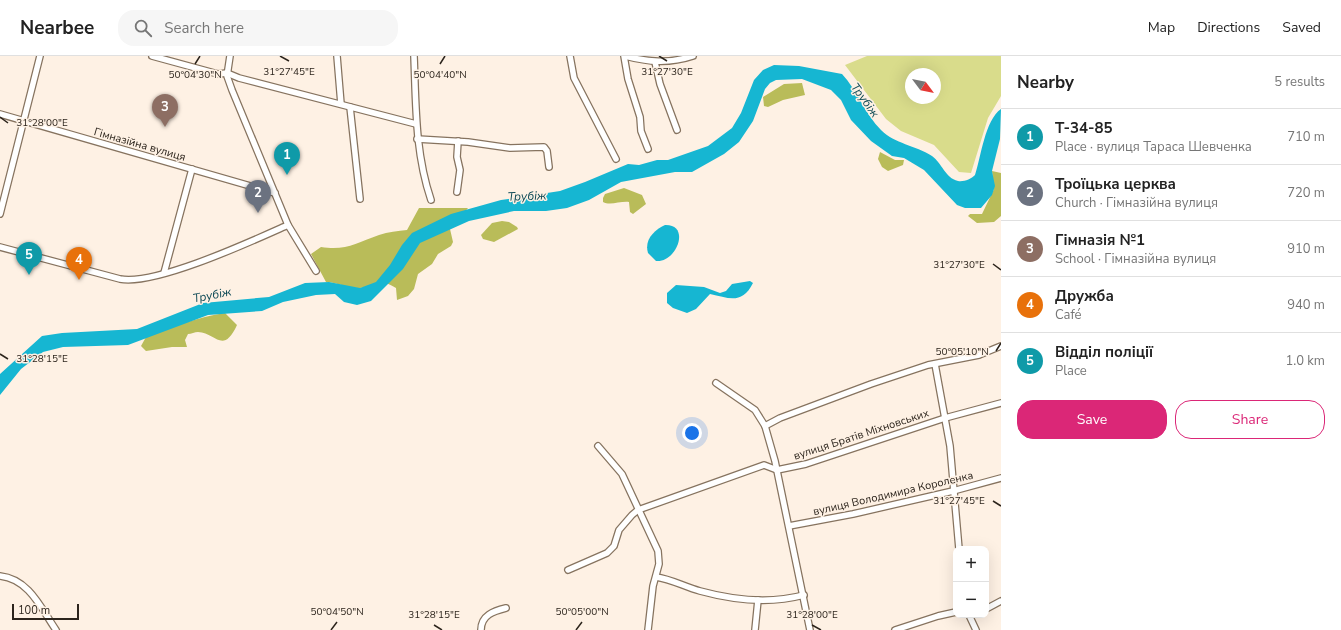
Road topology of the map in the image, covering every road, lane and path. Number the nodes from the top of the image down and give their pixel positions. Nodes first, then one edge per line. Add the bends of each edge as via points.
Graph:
1 (40, 56) edge
2 (152, 56) edge
3 (230, 56) edge
4 (337, 56) edge
5 (414, 56) edge
6 (570, 56) edge
7 (625, 56) edge
8 (693, 56) edge
9 (656, 62) junction
10 (227, 73) junction
11 (341, 104) junction
12 (350, 107) junction
13 (0, 114) edge
14 (24, 121) junction
15 (416, 124) junction
16 (677, 130) dead end
17 (417, 138) junction
18 (458, 141) junction
19 (648, 149) dead end
20 (616, 159) dead end
21 (548, 167) dead end
22 (192, 169) junction
23 (457, 192) dead end
24 (275, 194) junction
25 (360, 199) dead end
26 (431, 200) dead end
27 (0, 214) edge
28 (288, 226) junction
29 (0, 247) edge
30 (316, 271) dead end
31 (164, 273) junction
32 (1001, 346) edge
33 (935, 364) junction
34 (716, 383) dead end
35 (1001, 403) edge
36 (945, 418) junction
37 (765, 426) junction
38 (598, 446) dead end
39 (777, 470) junction
40 (1001, 478) edge
41 (954, 491) junction
42 (638, 510) junction
43 (789, 526) junction
44 (959, 546) edge
45 (568, 570) dead end
46 (0, 576) edge
47 (656, 577) junction
48 (804, 595) junction
49 (758, 600) junction
50 (1001, 601) edge
51 (989, 607) edge
52 (506, 608) dead end
53 (953, 613) edge
54 (971, 618) edge
55 (56, 630) edge
56 (481, 630) edge
57 (648, 630) edge
58 (755, 630) edge
59 (810, 630) edge
60 (895, 630) edge
61 (976, 630) edge

1 - 14 street
2 - 10 street via 218,74
3 - 10 street
4 - 11 street
5 - 15 street
6 - 20 street via 574,78
7 - 9 street
7 - 19 street via 626,72
8 - 9 street via 675,61
9 - 16 street via 660,84
10 - 11 street
10 - 24 street
11 - 12 street
12 - 15 street
12 - 25 street
13 - 14 street, Гімназійна вулиця
14 - 22 street, Гімназійна вулиця
14 - 27 street
15 - 17 street
17 - 18 street
17 - 26 street via 422,172
18 - 21 street via 510,148 544,147 547,151
18 - 23 street via 457,157 460,170
22 - 24 street, Гімназійна вулиця
22 - 31 street
24 - 28 street
28 - 30 street
28 - 31 street
29 - 31 street via 126,281 136,281
32 - 33 street
33 - 36 street
33 - 37 street via 864,386
34 - 37 street via 755,410
35 - 36 street, вулиця Братів Міхновських
36 - 39 street, вулиця Братів Міхновських via 806,464
36 - 41 street
37 - 39 street
38 - 42 street via 622,474
39 - 42 street, вулиця Братів Міхновських via 764,465
39 - 43 street
40 - 41 street, вулиця Володимира Короленка
41 - 43 street, вулиця Володимира Короленка
41 - 44 street
42 - 45 street, вулиця Братів Міхновських via 619,530 614,546 607,553
42 - 47 street via 658,551
43 - 48 street
46 - 55 street via 12,578 25,586
47 - 49 street via 702,592
47 - 57 street
48 - 49 street via 783,600
48 - 59 street
49 - 58 street
50 - 51 street
52 - 56 street via 486,617 482,621
53 - 60 street
54 - 61 street

